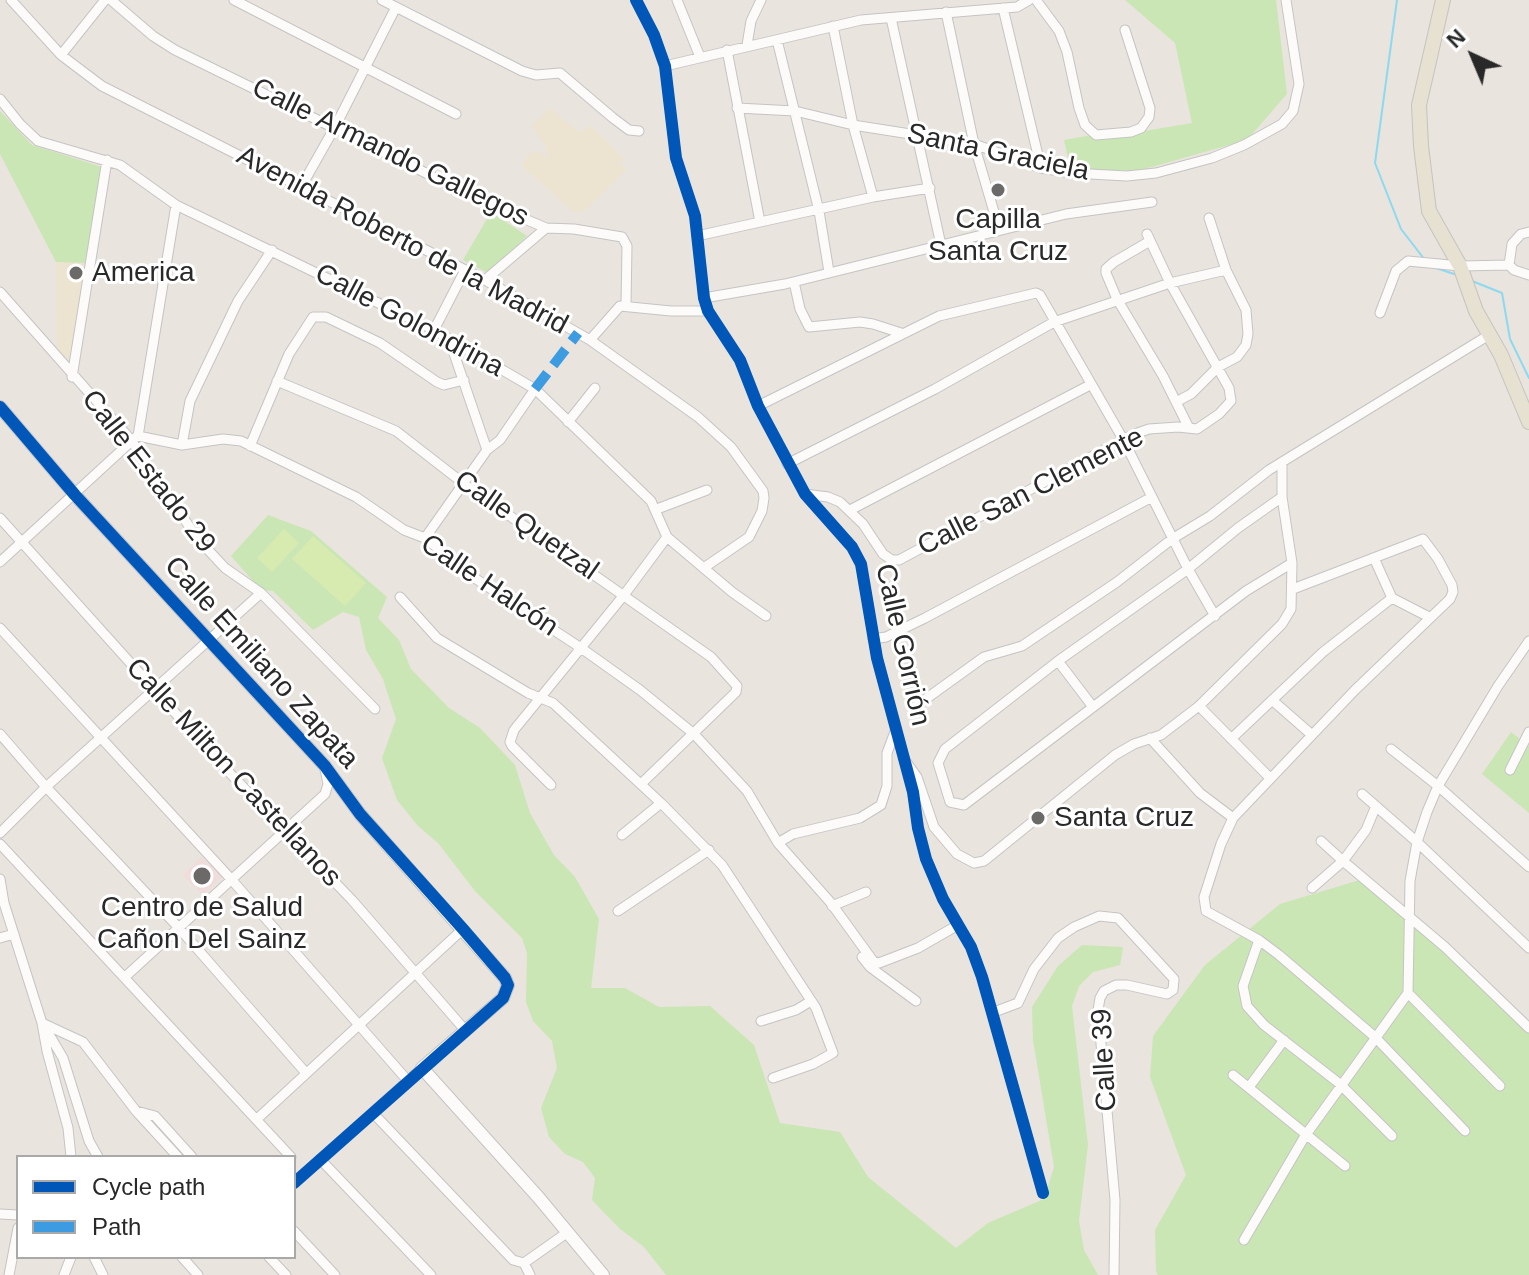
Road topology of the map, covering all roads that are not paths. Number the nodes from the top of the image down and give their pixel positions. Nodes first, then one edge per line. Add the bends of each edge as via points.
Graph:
1 (11, 0) edge
2 (105, 0) edge
3 (111, 0) edge
4 (234, 0) edge
5 (382, 0) edge
6 (634, 0) edge
7 (677, 0) edge
8 (690, 0) edge
9 (761, 0) edge
10 (1029, 0) edge
11 (1036, 0) edge
12 (1286, 0) edge
13 (1443, 0) edge
14 (254, 4) edge
15 (396, 7) junction
16 (1003, 8) junction
17 (683, 10) junction
18 (946, 12) junction
19 (891, 18) junction
20 (833, 26) junction
21 (1125, 30) dead end
22 (777, 40) junction
23 (747, 45) junction
24 (727, 50) junction
25 (61, 55) junction
26 (700, 57) junction
27 (665, 66) junction
28 (366, 67) junction
29 (0, 99) edge
30 (737, 108) junction
31 (795, 111) junction
32 (456, 114) dead end
33 (853, 125) junction
34 (335, 127) junction
35 (639, 131) dead end
36 (916, 136) junction
37 (974, 144) junction
38 (107, 160) junction
39 (1041, 168) junction
40 (301, 187) junction
41 (930, 188) junction
42 (873, 197) junction
43 (1152, 202) dead end
44 (176, 205) junction
45 (819, 211) junction
46 (1209, 218) dead end
47 (760, 222) junction
48 (546, 228) junction
49 (999, 229) junction
50 (1529, 232) edge
51 (697, 236) junction
52 (941, 245) junction
53 (272, 250) junction
54 (1509, 265) junction
55 (1460, 266) junction
56 (465, 270) junction
57 (1226, 270) junction
58 (829, 272) junction
59 (1529, 275) edge
60 (485, 280) junction
61 (794, 282) junction
62 (1170, 283) junction
63 (0, 292) edge
64 (704, 298) junction
65 (1117, 299) junction
66 (626, 305) junction
67 (708, 311) junction
68 (1380, 313) dead end
69 (1054, 322) junction
70 (434, 330) junction
71 (901, 333) junction
72 (1489, 335) junction
73 (449, 339) junction
74 (590, 340) junction
75 (1218, 367) junction
76 (72, 377) junction
77 (464, 380) junction
78 (277, 381) junction
79 (1090, 385) junction
80 (595, 388) dead end
81 (535, 389) junction
82 (1176, 402) junction
83 (758, 406) junction
84 (0, 407) edge
85 (568, 422) junction
86 (1529, 422) edge
87 (1189, 428) junction
88 (134, 438) junction
89 (1123, 439) junction
90 (182, 445) junction
91 (250, 446) junction
92 (487, 450) junction
93 (1282, 462) junction
94 (787, 464) junction
95 (463, 483) junction
96 (707, 490) dead end
97 (805, 494) junction
98 (75, 495) junction
99 (1152, 497) junction
100 (1282, 497) junction
101 (657, 509) junction
102 (850, 510) junction
103 (0, 518) edge
104 (667, 537) junction
105 (425, 538) junction
106 (1172, 539) junction
107 (21, 543) junction
108 (1374, 558) junction
109 (0, 562) edge
110 (1292, 563) junction
111 (705, 567) junction
112 (1188, 569) junction
113 (1293, 589) junction
114 (261, 593) junction
115 (624, 595) junction
116 (400, 597) dead end
117 (1392, 598) junction
118 (766, 616) dead end
119 (1215, 616) junction
120 (1429, 617) junction
121 (0, 628) edge
122 (873, 639) junction
123 (208, 640) junction
124 (1529, 641) edge
125 (581, 648) junction
126 (1058, 661) junction
127 (154, 689) junction
128 (541, 697) junction
129 (1272, 700) junction
130 (916, 706) dead end
131 (1199, 706) junction
132 (1093, 707) junction
133 (375, 709) dead end
134 (896, 729) junction
135 (1529, 732) edge
136 (0, 734) edge
137 (694, 734) junction
138 (1312, 735) junction
139 (102, 737) junction
140 (1150, 738) junction
141 (1231, 739) junction
142 (1391, 749) dead end
143 (905, 761) junction
144 (325, 766) junction
145 (1510, 770) dead end
146 (1270, 778) junction
147 (641, 784) junction
148 (551, 785) dead end
149 (1438, 786) junction
150 (46, 787) junction
151 (1362, 794) dead end
152 (661, 803) junction
153 (1376, 806) junction
154 (1233, 818) junction
155 (285, 832) junction
156 (0, 833) edge
157 (622, 835) dead end
158 (1321, 841) dead end
159 (1417, 842) junction
160 (778, 843) junction
161 (0, 844) edge
162 (709, 850) junction
163 (1343, 861) junction
164 (1529, 867) edge
165 (0, 879) edge
166 (231, 879) junction
167 (1312, 888) dead end
168 (866, 892) dead end
169 (832, 906) junction
170 (618, 911) dead end
171 (1410, 918) junction
172 (958, 925) junction
173 (179, 928) junction
174 (463, 929) junction
175 (14, 934) junction
176 (0, 938) edge
177 (1259, 940) junction
178 (858, 942) junction
179 (1529, 948) edge
180 (416, 974) junction
181 (125, 977) junction
182 (1408, 993) junction
183 (811, 1001) junction
184 (916, 1001) dead end
185 (994, 1012) junction
186 (761, 1021) dead end
187 (42, 1023) junction
188 (359, 1025) junction
189 (1529, 1028) edge
190 (465, 1030) junction
191 (1375, 1037) junction
192 (1284, 1040) junction
193 (422, 1068) junction
194 (306, 1073) junction
195 (1233, 1075) dead end
196 (773, 1078) dead end
197 (408, 1081) junction
198 (1340, 1084) junction
199 (1500, 1086) dead end
200 (1249, 1087) junction
201 (136, 1111) junction
202 (373, 1113) junction
203 (257, 1119) junction
204 (1465, 1131) dead end
205 (1305, 1136) junction
206 (1392, 1136) dead end
207 (71, 1155) edge
208 (97, 1155) edge
209 (176, 1155) edge
210 (190, 1155) edge
211 (288, 1155) edge
212 (320, 1159) junction
213 (296, 1163) edge
214 (1345, 1166) dead end
215 (305, 1173) junction
216 (296, 1181) edge
217 (1043, 1193) dead end
218 (568, 1232) junction
219 (296, 1233) edge
220 (16, 1238) edge
221 (1244, 1240) dead end
222 (184, 1259) edge
223 (271, 1259) edge
224 (524, 1263) junction
225 (9, 1275) edge
226 (198, 1275) edge
227 (286, 1275) edge
228 (335, 1275) edge
229 (431, 1275) edge
230 (530, 1275) edge
231 (603, 1275) edge
232 (1114, 1275) edge

1 - 25 street, Avenida Roberto de la Madrid
2 - 25 street
3 - 34 street, Calle Armando Gallegos via 163,43
4 - 14 street
5 - 15 street
6 - 27 street, Calle Gorrión
7 - 17 street
8 - 17 street
9 - 23 street
10 - 16 street
11 - 21 street via 1059,31 1079,108 1096,135 1131,132 1149,117
12 - 39 street, Santa Graciela via 1299,84 1293,111 1282,124 1179,169 1127,176
13 - 55 main road via 1420,92 1421,146 1429,211
14 - 28 street
15 - 28 street
15 - 35 street via 522,71 560,73 622,124
16 - 18 street
16 - 39 street
17 - 26 street
18 - 19 street
18 - 37 street
19 - 20 street
19 - 36 street
20 - 22 street
20 - 33 street
22 - 23 street
22 - 31 street
23 - 24 street
24 - 26 street
24 - 30 street
25 - 40 street, Avenida Roberto de la Madrid via 102,86
26 - 27 street
27 - 51 street, Calle Gorrión via 676,158
28 - 32 street
28 - 34 street
29 - 38 street, Calle Golondrina via 38,141
30 - 31 street, Santa Graciela
30 - 47 street
31 - 33 street, Santa Graciela
31 - 45 street
33 - 36 street, Santa Graciela
33 - 42 street
34 - 40 street
34 - 48 street, Calle Armando Gallegos
36 - 37 street, Santa Graciela
36 - 41 street
37 - 39 street, Santa Graciela
37 - 49 street
38 - 44 street, Calle Golondrina
38 - 76 street
40 - 56 street, Avenida Roberto de la Madrid
41 - 42 street
41 - 52 street
42 - 45 street
43 - 49 street
44 - 53 street, Calle Golondrina
44 - 88 street
45 - 47 street
45 - 58 street
46 - 57 street
47 - 51 street
48 - 60 street
48 - 66 street, Calle Armando Gallegos via 622,237 627,246
49 - 52 street
50 - 54 street via 1512,244
51 - 64 street, Calle Gorrión
52 - 58 street
53 - 70 street, Calle Golondrina
53 - 90 street via 238,301 190,401
54 - 55 street
54 - 59 street
55 - 68 street via 1408,261 1396,271
55 - 72 main road
56 - 60 street, Avenida Roberto de la Madrid
56 - 70 street
57 - 62 street
57 - 75 street via 1246,310 1248,334 1242,351
58 - 61 street
60 - 74 street, Avenida Roberto de la Madrid
61 - 64 street
61 - 71 street via 809,327 860,322
62 - 65 street
62 - 65 street, Calle San Clemente via 1148,238 1106,269
62 - 75 street, Calle San Clemente
63 - 76 street, Calle Estado 29
64 - 67 street, Calle Gorrión
65 - 69 street
65 - 82 street
66 - 67 street
66 - 74 street via 617,308
67 - 83 street, Calle Gorrión via 740,360
69 - 71 street via 1040,295 1032,293 939,316
69 - 79 street
69 - 94 street
70 - 73 street, Calle Golondrina
71 - 83 street
72 - 86 main road
72 - 93 street
73 - 77 street
73 - 81 street, Calle Golondrina
74 - 111 street, Avenida Roberto de la Madrid via 723,438 763,491 762,511 749,537
75 - 82 street
75 - 87 street, Calle San Clemente via 1231,401 1202,427
76 - 88 street, Calle Estado 29
77 - 78 street via 444,385 380,343 326,317 313,317
77 - 92 street
78 - 91 street
78 - 95 street, Calle Quetzal via 396,431
79 - 89 street
79 - 102 street
80 - 85 street
81 - 85 street, Calle Golondrina
81 - 92 street via 500,440
82 - 87 street
83 - 94 street, Calle Gorrión
84 - 98 street, Calle Emiliano Zapata
85 - 101 street, Calle Golondrina
87 - 89 street, Calle San Clemente via 1149,429
88 - 90 street, Calle Halcón
88 - 98 street
88 - 114 street, Calle Estado 29 via 197,538 225,568
89 - 99 street
89 - 102 street, Calle San Clemente via 899,560 883,554
90 - 91 street, Calle Halcón via 234,439
91 - 105 street, Calle Halcón via 356,497
92 - 95 street
93 - 100 street
93 - 106 street
94 - 97 street, Calle Gorrión
95 - 105 street
95 - 115 street, Calle Quetzal
96 - 101 street
97 - 102 street via 828,497
97 - 122 street, Calle Gorrión via 861,564
98 - 107 street
98 - 123 street, Calle Emiliano Zapata
99 - 106 street
99 - 122 street via 925,618
100 - 110 street
100 - 112 street
101 - 104 street, Calle Golondrina
103 - 107 street, Calle Milton Castellanos
104 - 111 street
104 - 115 street
105 - 125 street, Calle Halcón via 473,577
106 - 112 street
106 - 130 street via 1022,646 984,657
107 - 109 street
107 - 127 street, Calle Milton Castellanos
108 - 113 street
108 - 117 street
108 - 120 street via 1418,539 1427,541 1453,592
110 - 113 street
110 - 119 street
111 - 118 street
112 - 119 street
112 - 126 street
113 - 131 street via 1291,609 1282,624
114 - 123 street
114 - 133 street, Calle Estado 29
115 - 125 street
115 - 137 street, Calle Quetzal via 711,657 737,686
116 - 128 street via 437,638
117 - 120 street
117 - 129 street
119 - 132 street
120 - 138 street
121 - 139 street
122 - 134 street, Calle Gorrión
123 - 127 street
123 - 144 street, Calle Emiliano Zapata
124 - 149 street
125 - 128 street
125 - 137 street, Calle Halcón
126 - 132 street
126 - 132 street via 945,749 938,763 950,802 964,805
127 - 139 street
127 - 155 street, Calle Milton Castellanos
128 - 147 street
128 - 148 street via 510,742
129 - 138 street
129 - 141 street
131 - 140 street
131 - 141 street
134 - 143 street, Calle Gorrión
134 - 160 street via 887,753 881,805 860,818 793,834
135 - 145 street
136 - 150 street
137 - 147 street
137 - 160 street, Calle Halcón via 747,791
138 - 146 street
139 - 150 street
139 - 166 street
140 - 143 street via 1115,755 984,861 974,863 957,854 934,827 917,777
140 - 154 street via 1200,793
141 - 146 street
142 - 149 street
143 - 172 street, Calle Gorrión via 926,859
144 - 155 street via 328,789
144 - 174 street, Calle Emiliano Zapata via 360,814
146 - 154 street
147 - 152 street
149 - 159 street
149 - 164 street
150 - 156 street
150 - 173 street
151 - 153 street
152 - 157 street
152 - 162 street
153 - 159 street
153 - 163 street
154 - 177 street via 1204,897 1206,911
155 - 166 street
155 - 180 street, Calle Milton Castellanos
158 - 163 street
159 - 171 street
159 - 179 street
160 - 169 street, Calle Halcón
161 - 181 street
162 - 170 street
162 - 183 street
163 - 167 street
163 - 171 street
165 - 175 street
166 - 173 street
166 - 188 street
168 - 169 street
169 - 178 street, Calle Halcón
171 - 182 street
171 - 189 street
172 - 178 street, Calle Halcón via 879,963
172 - 185 street, Calle Gorrión
173 - 181 street
173 - 194 street
174 - 180 street
174 - 190 street, Calle Emiliano Zapata via 508,985 503,998
175 - 176 street
175 - 187 street
177 - 191 street
177 - 192 street via 1243,986 1247,1006
178 - 184 street via 870,967
180 - 188 street
180 - 190 street, Calle Milton Castellanos
181 - 203 street
182 - 191 street
182 - 199 street
183 - 186 street
183 - 196 street via 833,1053
185 - 217 street, Calle Gorrión
185 - 232 street, Calle 39 via 1018,1003 1034,969 1058,938 1099,916 1118,918 1174,979 1167,994 1116,985 1100,998 1115,1200
187 - 201 street via 83,1042
187 - 207 street
187 - 208 street via 63,1058
188 - 194 street
188 - 197 street
190 - 193 street
191 - 198 street
191 - 204 street
192 - 198 street
192 - 200 street
193 - 197 street
193 - 218 street
194 - 203 street
195 - 200 street
197 - 202 street
198 - 205 street
198 - 206 street
200 - 205 street
201 - 209 street
201 - 210 street via 155,1116
202 - 212 street
202 - 224 street via 513,1260
203 - 211 street
205 - 214 street
205 - 221 street
212 - 215 street
212 - 229 street
213 - 215 street
215 - 216 street
218 - 224 street
218 - 231 street
219 - 228 street
220 - 225 street
222 - 226 street
223 - 227 street
224 - 230 street

